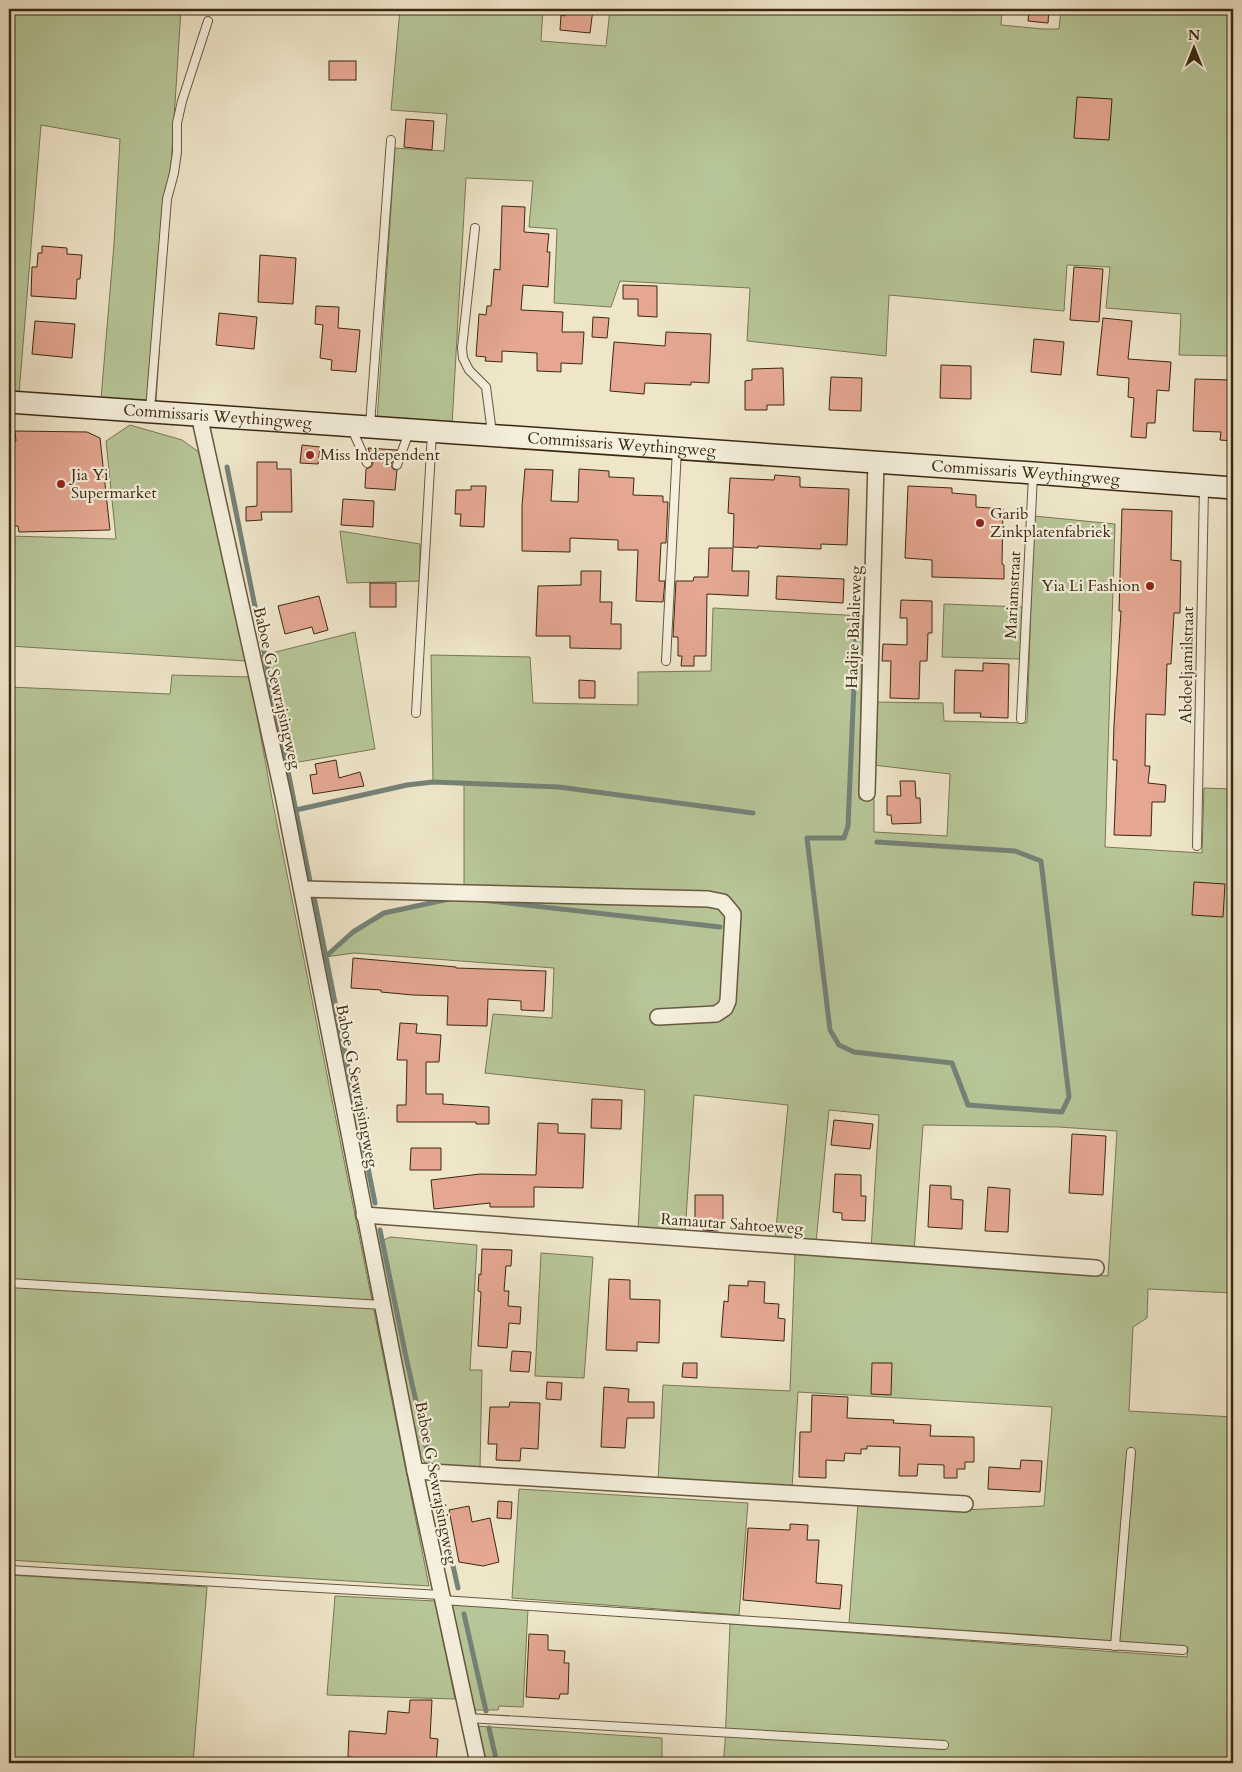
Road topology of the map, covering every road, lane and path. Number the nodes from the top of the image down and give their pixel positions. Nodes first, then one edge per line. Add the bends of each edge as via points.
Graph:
1 (208, 22) dead end
2 (391, 140) dead end
3 (475, 228) dead end
4 (9, 402) edge
5 (150, 412) junction
6 (199, 415) junction
7 (360, 426) junction
8 (410, 430) junction
9 (432, 432) junction
10 (492, 435) junction
11 (677, 448) junction
12 (367, 462) dead end
13 (876, 462) junction
14 (397, 465) dead end
15 (1033, 473) junction
16 (1204, 486) junction
17 (1233, 488) edge
18 (666, 662) dead end
19 (416, 713) dead end
20 (1021, 720) dead end
21 (867, 794) dead end
22 (1197, 846) dead end
23 (302, 889) junction
24 (658, 1017) dead end
25 (364, 1215) junction
26 (1096, 1268) dead end
27 (9, 1283) edge
28 (383, 1306) junction
29 (1131, 1452) dead end
30 (415, 1471) junction
31 (964, 1504) dead end
32 (9, 1570) edge
33 (442, 1597) junction
34 (1116, 1646) junction
35 (1183, 1650) dead end
36 (468, 1718) junction
37 (944, 1745) dead end
38 (478, 1763) edge
39 (606, 1763) edge
40 (628, 1763) edge

1 - 5 lane via 177,124 174,173 166,199
2 - 7 lane
3 - 10 lane via 462,348 469,370 486,388
4 - 5 main road, Commissaris Weythingweg
5 - 6 main road, Commissaris Weythingweg
6 - 7 main road, Commissaris Weythingweg
6 - 23 street, Baboe G Sewrajsingweg
7 - 8 main road, Commissaris Weythingweg
7 - 12 lane
8 - 9 main road, Commissaris Weythingweg
8 - 14 lane
9 - 10 main road, Commissaris Weythingweg
9 - 19 lane
10 - 11 main road, Commissaris Weythingweg
11 - 13 main road, Commissaris Weythingweg
11 - 18 lane
13 - 15 main road, Commissaris Weythingweg
13 - 21 street, Hadjie Balalieweg
15 - 16 main road, Commissaris Weythingweg
15 - 20 lane, Mariamstraat
16 - 17 main road, Commissaris Weythingweg
16 - 22 lane, Abdoeljamilstraat
23 - 24 street via 708,899 723,902 733,914 726,1008 716,1014
23 - 25 street, Baboe G Sewrajsingweg
25 - 26 street, Ramautar Sahtoeweg
25 - 28 street, Baboe G Sewrajsingweg
27 - 28 lane
28 - 30 street, Baboe G Sewrajsingweg
29 - 34 lane
30 - 31 street
30 - 33 street, Baboe G Sewrajsingweg
32 - 33 lane
33 - 34 lane
33 - 36 street, Baboe G Sewrajsingweg
34 - 35 lane
36 - 37 lane
36 - 38 street, Baboe G Sewrajsingweg
39 - 40 lane

